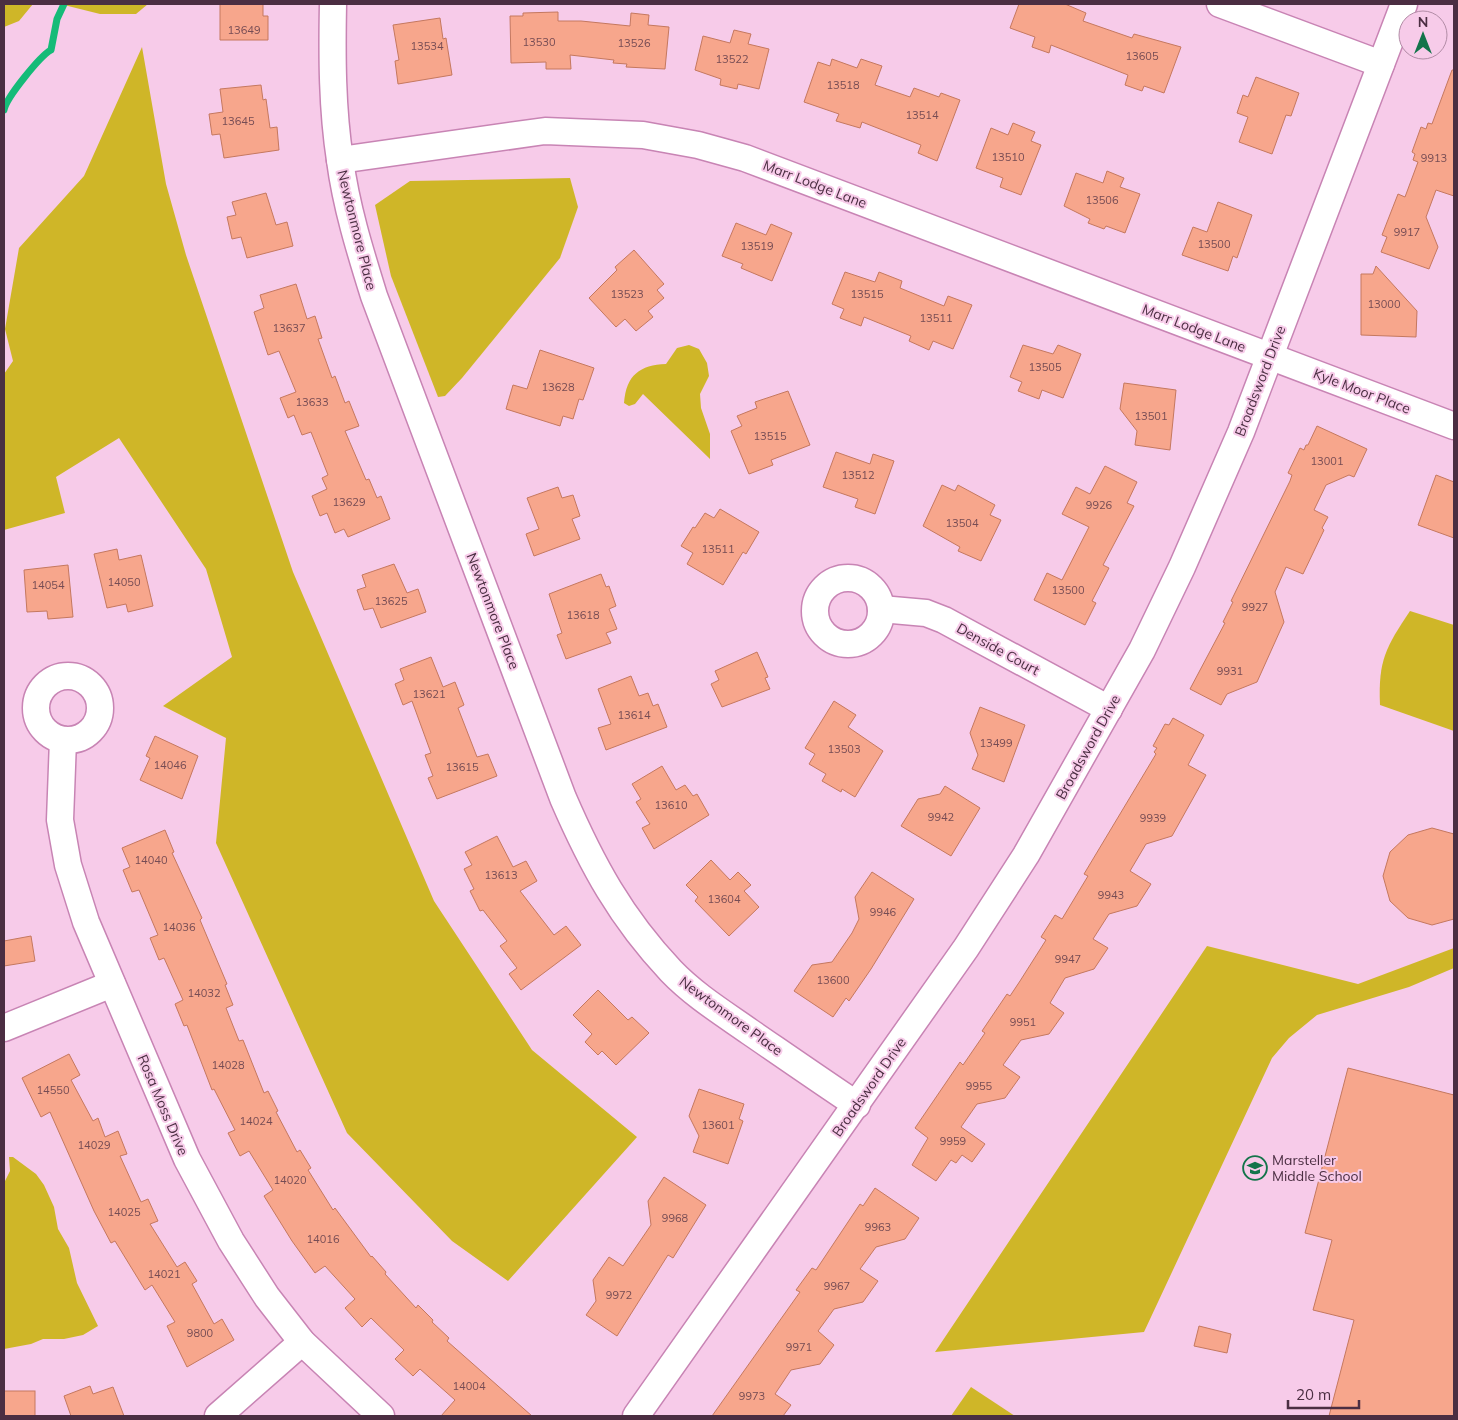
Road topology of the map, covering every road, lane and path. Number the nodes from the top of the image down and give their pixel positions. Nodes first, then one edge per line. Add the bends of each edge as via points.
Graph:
1 (333, 4) edge
2 (1220, 4) edge
3 (1404, 4) edge
4 (1381, 64) junction
5 (340, 160) junction
6 (1269, 357) junction
7 (1454, 426) edge
8 (881, 610) dead end
9 (1109, 709) junction
10 (63, 740) dead end
11 (112, 984) junction
12 (4, 1028) edge
13 (856, 1106) junction
14 (302, 1342) junction
15 (218, 1416) edge
16 (380, 1416) edge
17 (636, 1416) edge

1 - 5 street, Newtonmore Place via 332,67
2 - 4 street
3 - 4 street, Broadsword Drive
4 - 6 street, Broadsword Drive
5 - 6 street, Marr Lodge Lane via 545,131 643,135 698,144 745,158
5 - 13 street, Newtonmore Place via 351,217 374,296 563,798 610,896 672,972 715,1008
6 - 7 street, Kyle Moor Place
6 - 9 street, Broadsword Drive via 1241,432 1182,567
8 - 9 street, Denside Court via 926,613 944,620
9 - 13 street, Broadsword Drive via 1026,855
10 - 11 street, Rosa Moss Drive via 60,820 63,844 80,904
11 - 12 street
11 - 14 street, Rosa Moss Drive via 199,1185 267,1297
13 - 17 street, Broadsword Drive
14 - 15 street
14 - 16 street, Rosa Moss Drive

